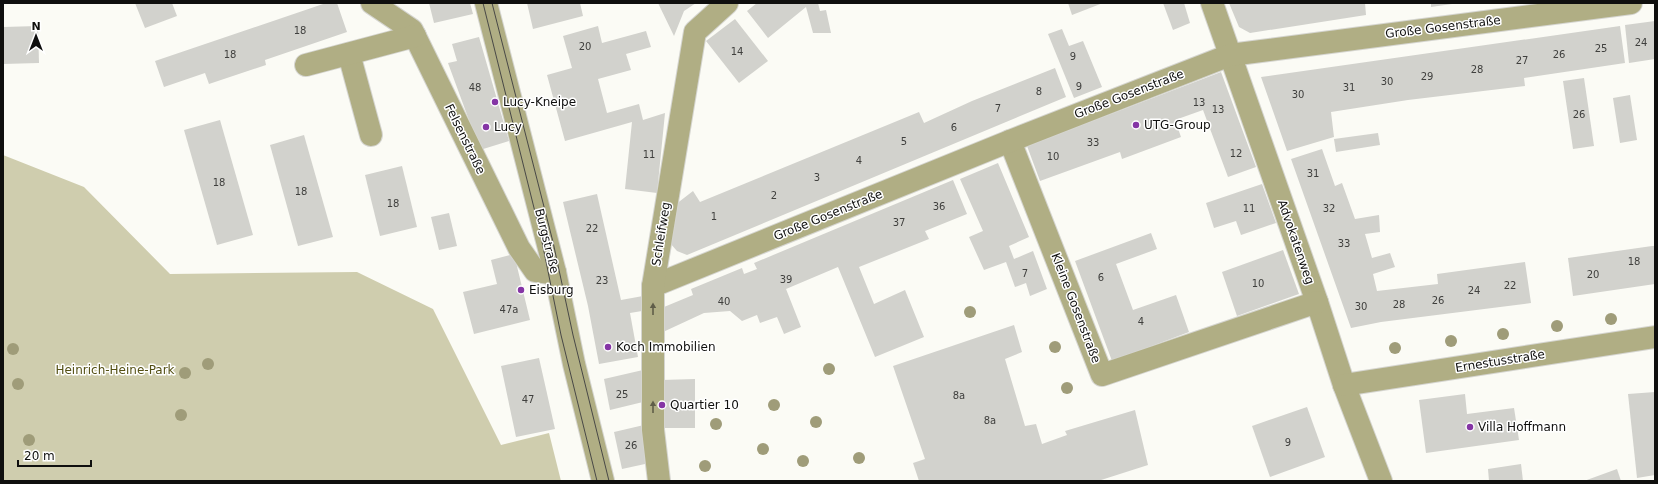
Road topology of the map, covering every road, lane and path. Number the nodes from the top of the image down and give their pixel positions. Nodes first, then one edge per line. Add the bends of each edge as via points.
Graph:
1 (372, 3) edge
2 (486, 3) edge
3 (727, 3) edge
4 (1212, 3) edge
5 (1631, 3) edge
6 (415, 36) junction
7 (349, 54) junction
8 (1230, 54) junction
9 (306, 65) dead end
10 (371, 135) dead end
11 (1010, 141) junction
12 (555, 272) junction
13 (653, 286) junction
14 (1317, 302) junction
15 (1655, 337) edge
16 (1344, 385) junction
17 (603, 481) edge
18 (659, 481) edge
19 (1381, 481) edge

1 - 6 street, Felsenstraße via 412,30
2 - 12 street, Burgstraße
3 - 13 street, Schleifweg via 695,32
4 - 8 street, Advokatenweg
5 - 8 street, Große Gosenstraße
6 - 7 street
6 - 12 street, Felsenstraße via 519,248 536,271
7 - 9 street
7 - 10 street
8 - 11 street, Große Gosenstraße
8 - 14 street, Advokatenweg
11 - 13 street, Große Gosenstraße
11 - 14 street, Kleine Gosenstraße via 1102,375
12 - 17 street, Burgstraße via 574,364
18 -> 13 street, Schleifweg via 653,430
14 - 16 street, Advokatenweg
15 - 16 street, Ernestusstraße
16 - 19 street, Advokatenweg

